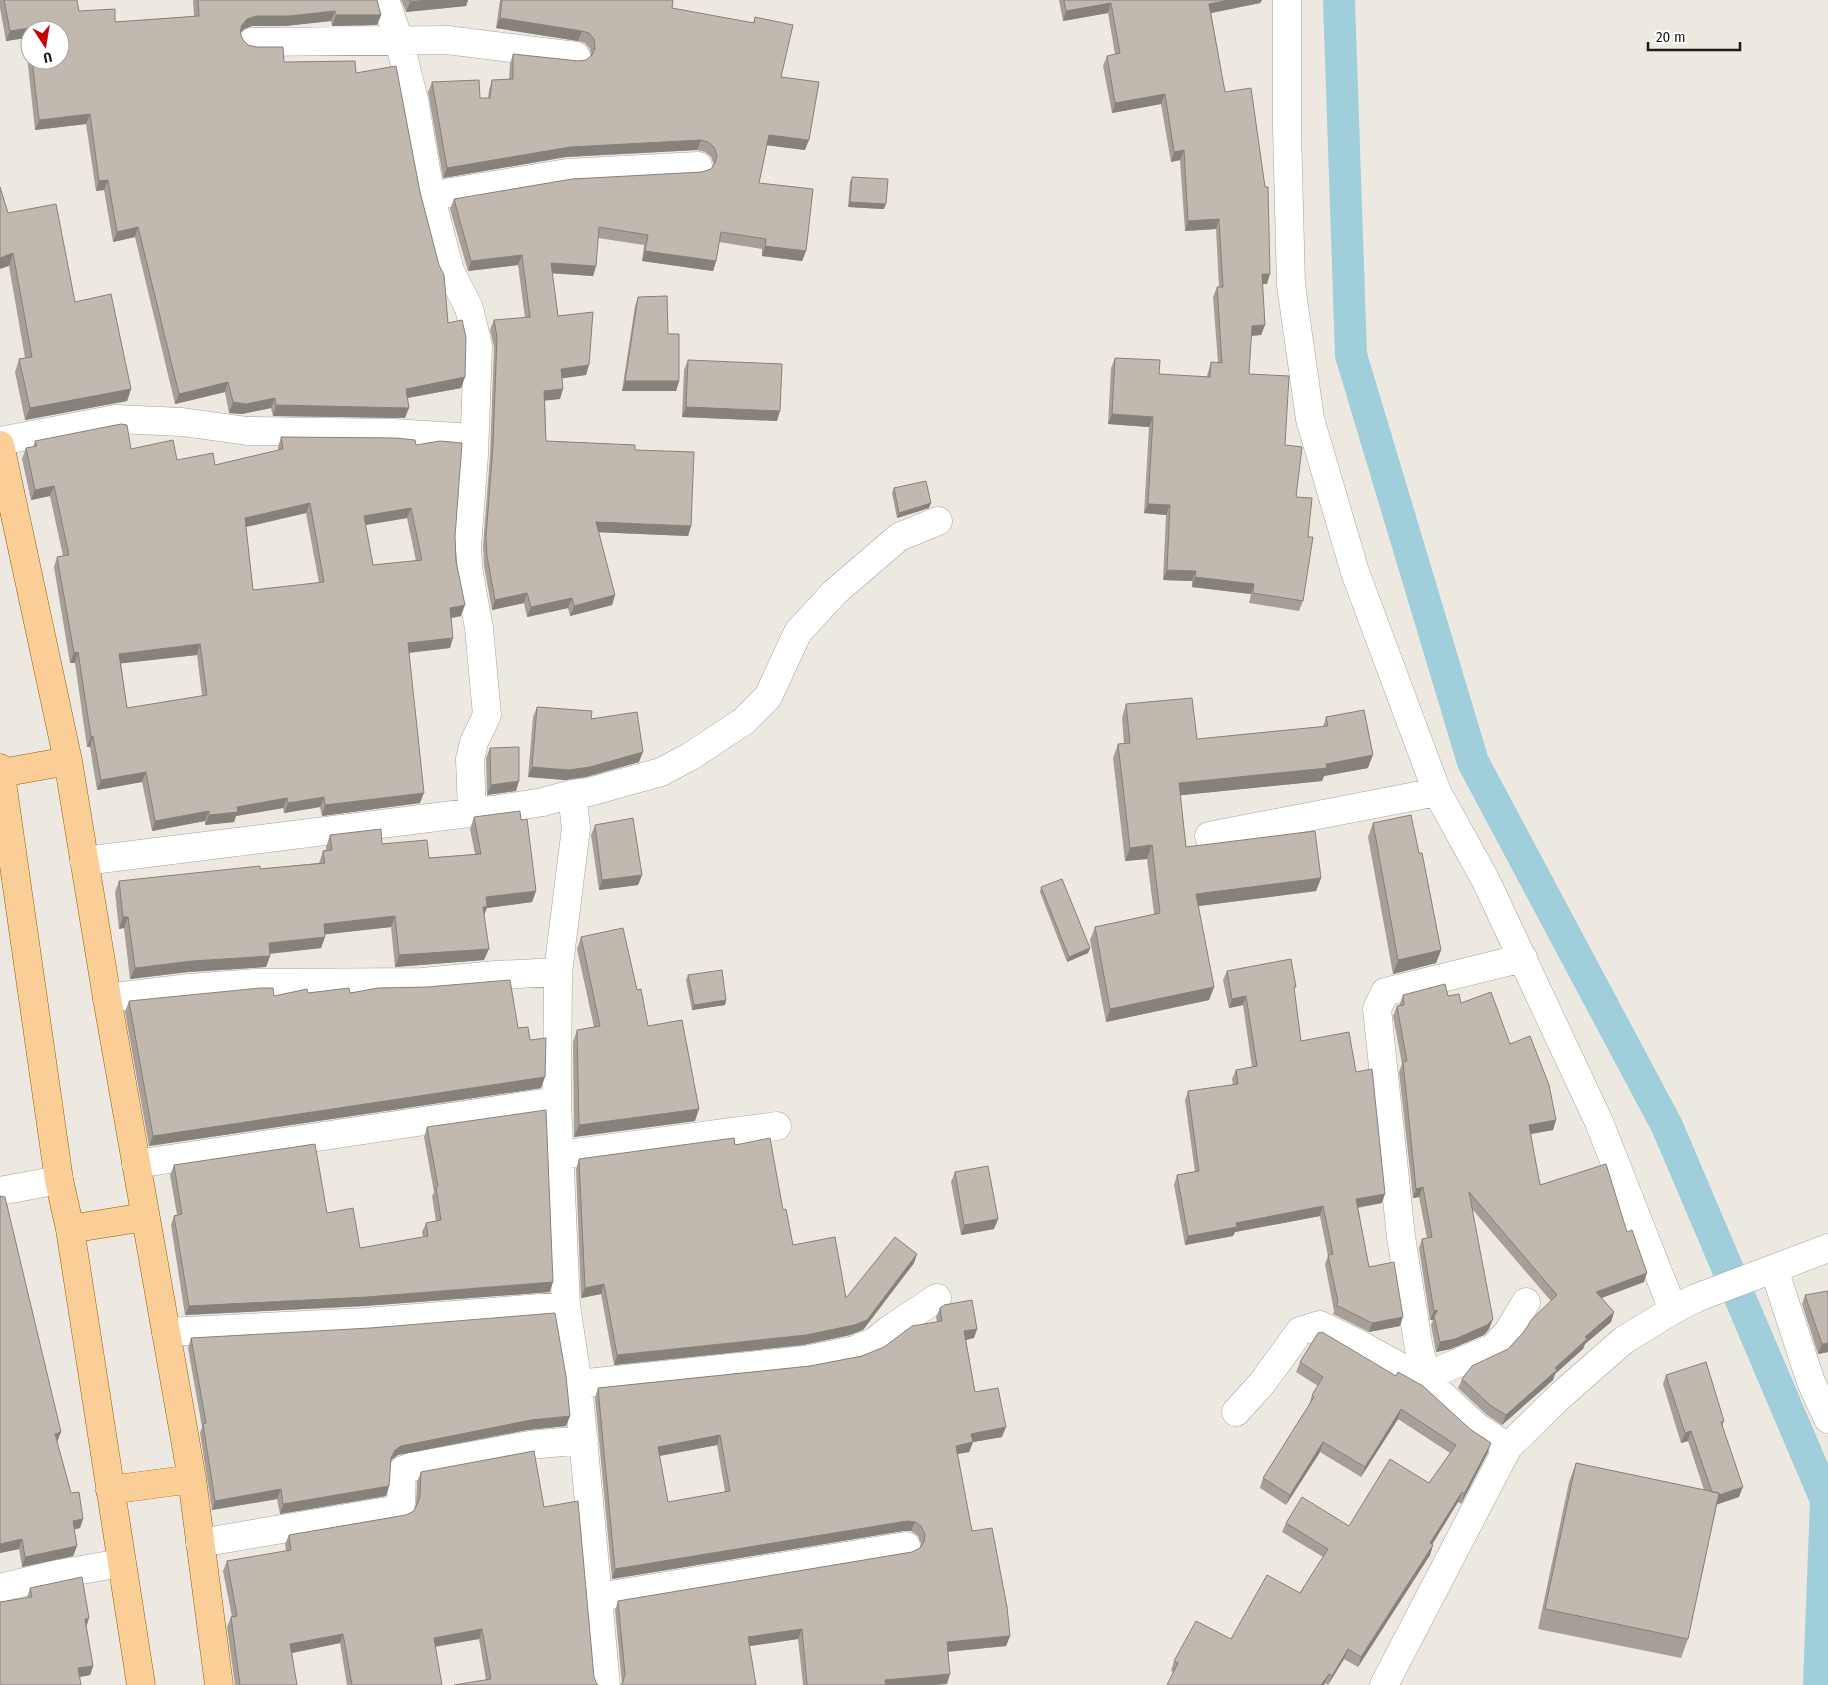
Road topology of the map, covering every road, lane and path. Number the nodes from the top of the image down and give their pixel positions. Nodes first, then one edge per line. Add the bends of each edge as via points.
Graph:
1 (385, 0) edge
2 (1287, 0) edge
3 (399, 40) junction
4 (252, 42) dead end
5 (576, 56) dead end
6 (698, 166) dead end
7 (431, 198) junction
8 (474, 438) junction
9 (0, 443) edge
10 (938, 521) dead end
11 (68, 761) junction
12 (0, 771) edge
13 (1437, 792) junction
14 (572, 794) junction
15 (472, 812) junction
16 (1210, 836) dead end
17 (84, 861) junction
18 (9, 897) edge
19 (1523, 958) junction
20 (558, 972) junction
21 (107, 998) junction
22 (557, 1101) junction
23 (777, 1126) dead end
24 (560, 1156) junction
25 (136, 1164) junction
26 (59, 1180) junction
27 (0, 1191) edge
28 (146, 1218) junction
29 (70, 1229) junction
30 (1828, 1248) edge
31 (1766, 1271) junction
32 (937, 1298) dead end
33 (1526, 1302) dead end
34 (1684, 1304) junction
35 (566, 1306) junction
36 (166, 1332) junction
37 (1428, 1380) junction
38 (578, 1384) junction
39 (1236, 1412) dead end
40 (1828, 1419) edge
41 (584, 1440) junction
42 (1508, 1447) junction
43 (192, 1479) junction
44 (110, 1490) junction
45 (200, 1543) junction
46 (906, 1546) dead end
47 (121, 1563) junction
48 (0, 1588) edge
49 (599, 1597) junction
50 (141, 1685) edge
51 (219, 1685) edge
52 (606, 1685) edge
53 (1384, 1685) edge

1 - 3 street
2 - 13 street via 1291,285 1310,419 1355,572
3 - 4 street
3 - 5 street via 447,40
3 - 7 street via 414,100
6 - 7 street via 567,173
7 - 8 street via 450,271 469,308 478,346
8 - 9 street via 393,433 247,431 182,422 116,419
8 - 15 street via 468,568 479,628 487,715 470,759
9 - 11 main road
10 - 14 street via 899,538 835,592 798,632 768,697 744,721 661,772
11 - 12 main road
11 - 17 main road
12 - 18 main road
13 - 16 street
13 - 19 street via 1485,879
14 - 15 street via 543,802
14 - 20 street via 575,850
15 - 17 street
17 - 21 main road
18 - 26 main road
19 - 34 street
19 - 37 street via 1385,992 1377,1008 1401,1237 1419,1349
20 - 21 street via 422,982 256,983
20 - 22 street
21 - 25 main road
22 - 24 street
22 - 25 street
23 - 24 street
24 - 35 street
25 - 28 main road
26 - 27 street
26 - 29 main road
28 - 29 main road
28 - 36 main road
29 - 44 main road
30 - 31 street
31 - 34 street
31 - 40 street
32 - 38 street via 874,1342 855,1350 805,1360
33 - 37 street via 1494,1348
34 - 42 street via 1624,1340
35 - 36 street via 365,1322
35 - 38 street
36 - 43 main road
37 - 39 street via 1316,1326 1300,1332
37 - 42 street via 1477,1427
38 - 41 street
41 - 45 street via 520,1447 411,1466 403,1470 400,1509
41 - 49 street
42 - 53 street
43 - 44 main road
43 - 45 main road
44 - 47 main road
45 - 51 main road
46 - 49 street
47 - 48 street
47 - 50 main road
49 - 52 street

